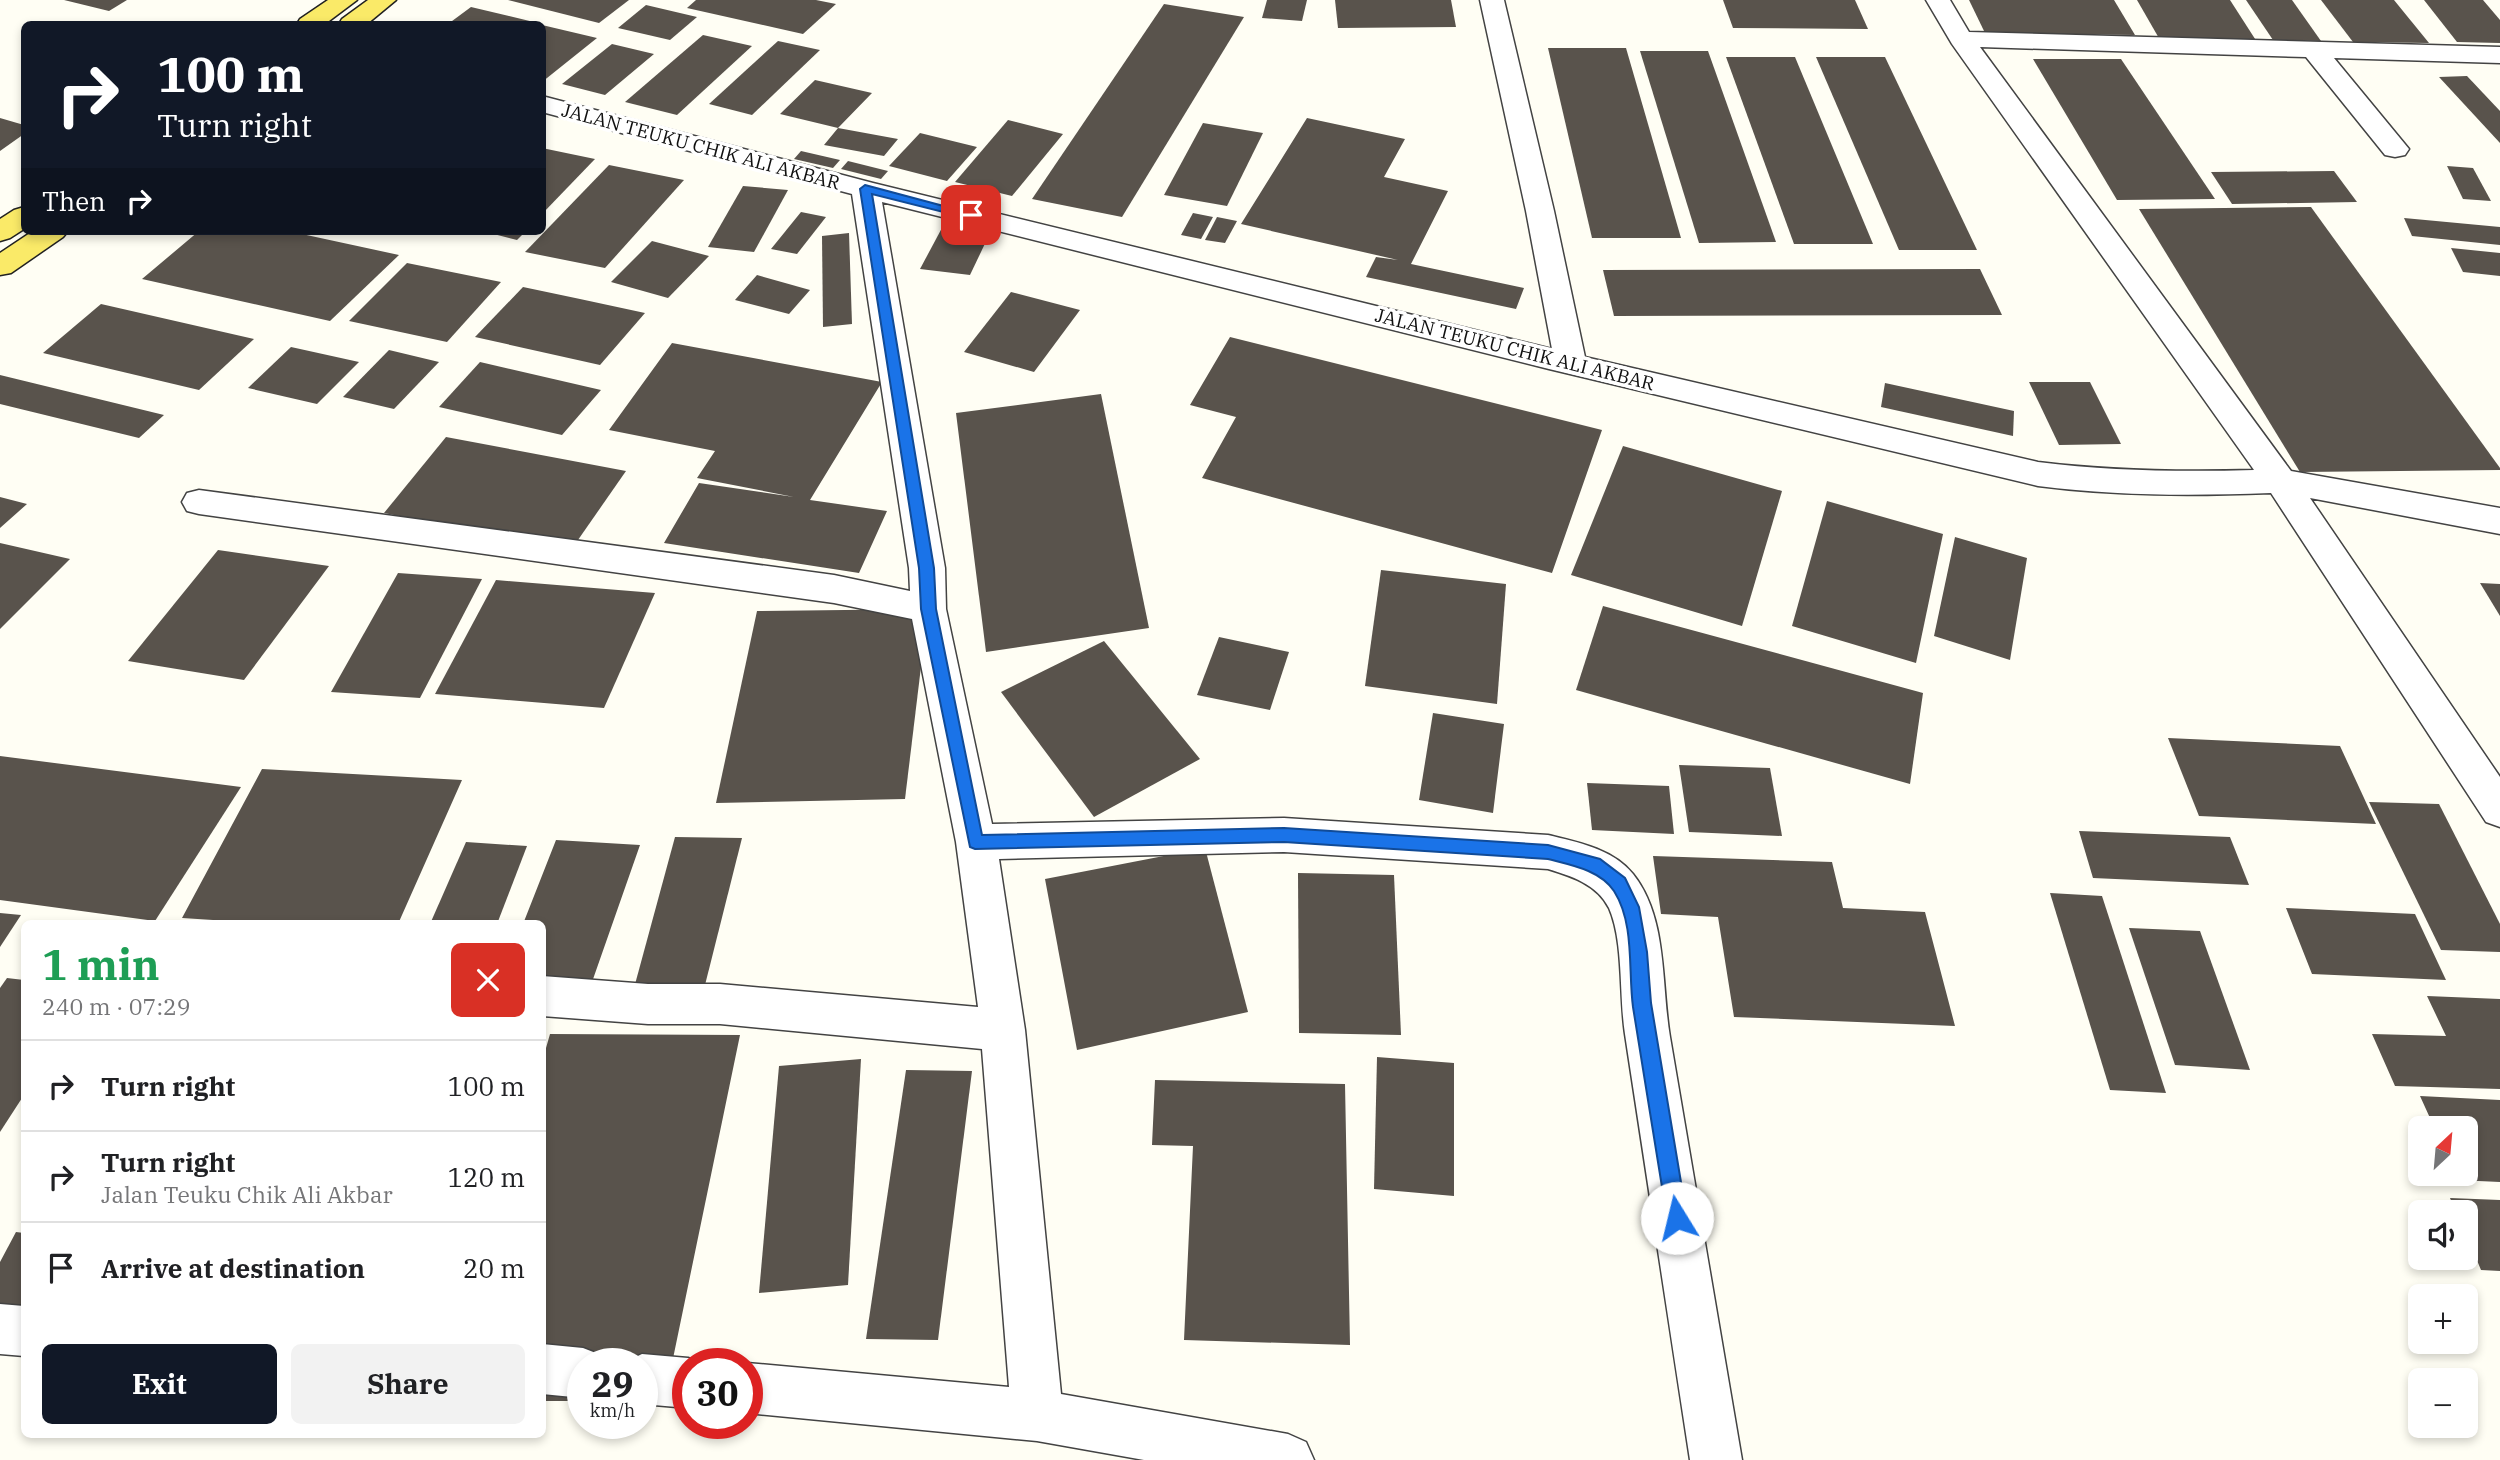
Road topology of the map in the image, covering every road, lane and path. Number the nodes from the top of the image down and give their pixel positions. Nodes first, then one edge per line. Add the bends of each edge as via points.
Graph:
1 (345, 0) edge
2 (384, 0) edge
3 (1493, 0) edge
4 (1938, 0) edge
5 (314, 21) edge
6 (355, 21) edge
7 (1961, 39) junction
8 (2315, 51) junction
9 (2500, 55) edge
10 (546, 105) edge
11 (2395, 149) dead end
12 (865, 189) junction
13 (21, 218) edge
14 (0, 232) edge
15 (46, 235) edge
16 (0, 266) edge
17 (1570, 362) junction
18 (2280, 481) junction
19 (199, 502) dead end
20 (2500, 521) edge
21 (928, 609) junction
22 (2500, 810) edge
23 (975, 842) junction
24 (546, 996) edge
25 (1003, 1030) junction
26 (0, 1329) edge
27 (21, 1331) edge
28 (546, 1369) edge
29 (567, 1371) edge
30 (763, 1389) edge
31 (1037, 1415) junction
32 (1288, 1460) edge
33 (1716, 1460) edge

1 - 5 main road
2 - 6 main road
3 - 17 street
4 - 7 street
7 - 8 street
7 - 18 street
8 - 9 street
8 - 11 street
10 - 12 street, JALAN TEUKU CHIK ALI AKBAR
12 - 17 street, JALAN TEUKU CHIK ALI AKBAR
12 - 21 street via 927,568
13 - 14 main road
15 - 16 main road
17 - 18 street, JALAN TEUKU CHIK ALI AKBAR via 2038,474 2181,484
18 - 20 street, JALAN TEUKU CHIK ALI AKBAR
18 - 22 street
19 - 21 street via 834,589
21 - 23 street
23 - 25 street
23 - 33 street via 1284,835 1548,852 1578,858 1606,872 1619,884 1630,907 1639,952 1642,1003
24 - 25 street via 720,1004
25 - 31 street
26 - 27 street
28 - 29 street
30 - 31 street
31 - 32 street

